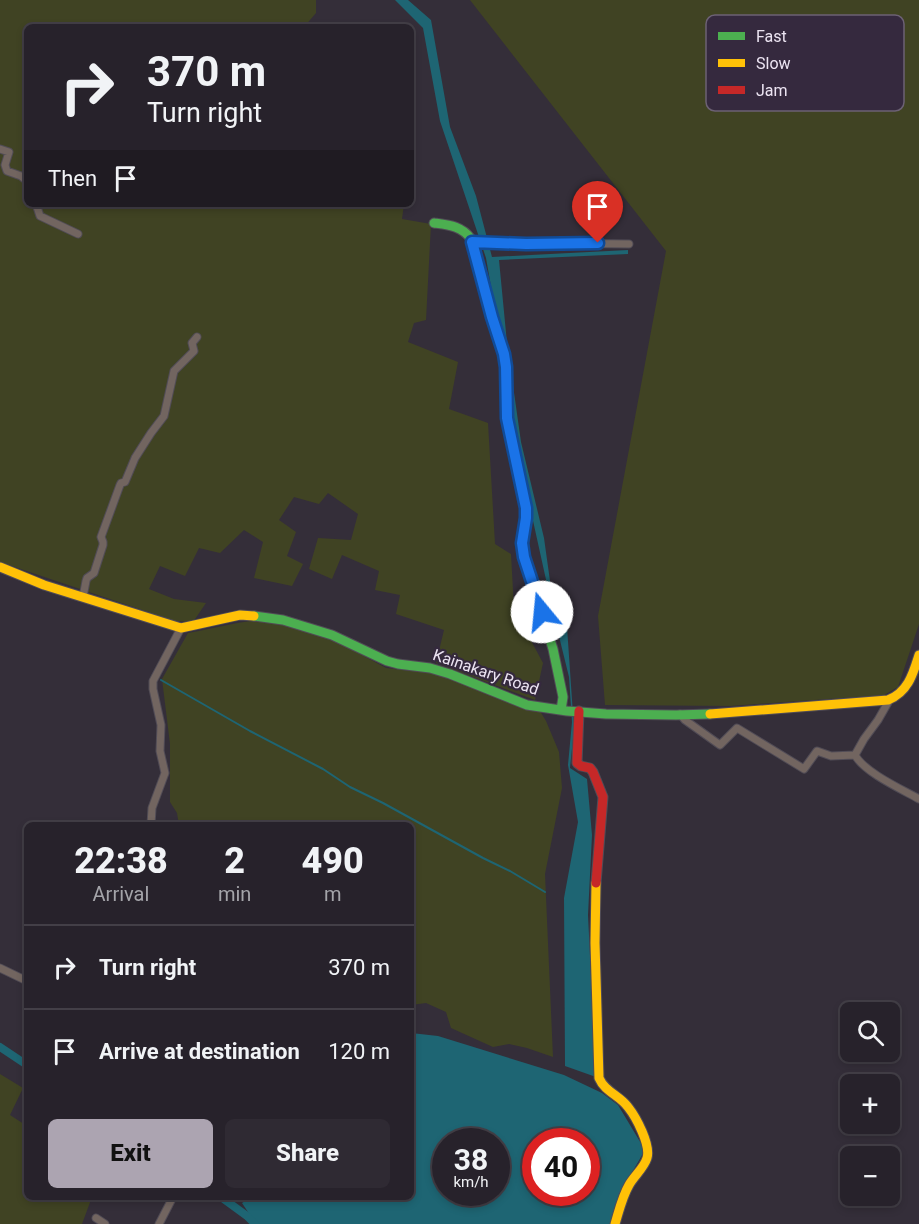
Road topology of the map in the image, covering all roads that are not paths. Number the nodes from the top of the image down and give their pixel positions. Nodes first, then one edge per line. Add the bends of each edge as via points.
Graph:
1 (0, 149) edge
2 (24, 178) edge
3 (37, 207) edge
4 (434, 223) dead end
5 (78, 234) dead end
6 (472, 242) junction
7 (629, 244) dead end
8 (197, 337) dead end
9 (0, 567) edge
10 (83, 597) junction
11 (181, 628) junction
12 (919, 656) edge
13 (890, 699) junction
14 (564, 711) junction
15 (579, 711) junction
16 (680, 714) junction
17 (855, 755) junction
18 (919, 799) edge
19 (151, 822) edge
20 (0, 968) edge
21 (24, 980) edge
22 (171, 1200) edge
23 (96, 1218) dead end
24 (105, 1224) edge
25 (159, 1224) edge
26 (615, 1224) edge

1 - 2 street via 9,152 7,171
3 - 5 street via 40,216
4 - 6 street via 463,229
6 - 7 street
6 - 14 street via 504,354 507,418 526,508 524,557 553,649
8 - 10 street via 192,343 193,352 174,371 164,416 120,485
9 - 10 street, Kainakary Road
10 - 11 street, Kainakary Road
11 - 14 street, Kainakary Road via 240,615 262,615 332,635 387,662 430,668 527,705
11 - 19 street via 153,681 165,773 152,808
12 - 13 street via 909,684
13 - 16 street, Kainakary Road
13 - 17 street
14 - 15 street, Kainakary Road
15 - 16 street, Kainakary Road
15 - 26 street via 577,763 590,768 603,797 595,943 598,1078 606,1090 629,1107 648,1152 626,1189
16 - 17 street via 720,746 737,728 804,769 816,751 831,756
17 - 18 street via 885,780
20 - 21 street
22 - 25 street
23 - 24 street

